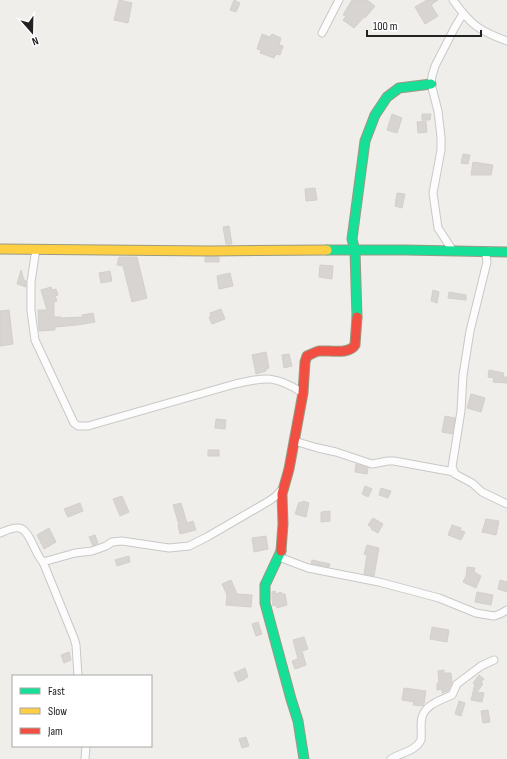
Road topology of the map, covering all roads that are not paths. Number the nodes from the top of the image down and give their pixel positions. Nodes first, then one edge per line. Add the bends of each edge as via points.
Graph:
1 (339, 0) edge
2 (453, 0) edge
3 (463, 14) junction
4 (322, 33) dead end
5 (507, 41) edge
6 (431, 84) junction
7 (0, 249) edge
8 (36, 249) junction
9 (355, 251) junction
10 (453, 251) junction
11 (490, 251) junction
12 (507, 252) edge
13 (303, 393) junction
14 (294, 441) junction
15 (454, 472) junction
16 (284, 486) junction
17 (507, 504) edge
18 (0, 533) edge
19 (279, 557) junction
20 (43, 562) junction
21 (507, 610) edge
22 (494, 660) dead end
23 (78, 675) edge
24 (86, 747) edge
25 (85, 759) edge
26 (304, 759) edge
27 (391, 759) edge

1 - 4 street
2 - 3 street
3 - 5 street via 487,34
3 - 6 street via 435,66
6 - 9 street via 398,88 387,97 375,115 365,141 352,238
6 - 10 street via 441,137 433,193 434,207 438,228
7 - 8 street
8 - 9 street
8 - 13 street via 31,282 35,340 74,423 78,426 88,426 253,380 281,381
9 - 10 street
9 - 13 street via 355,345 348,350 316,351 307,356
10 - 11 street
11 - 12 street
11 - 15 street via 486,255 487,262 470,331 452,462
13 - 14 street
14 - 15 street via 372,464 394,461
14 - 16 street
15 - 17 street via 482,492
16 - 19 street
16 - 20 street via 269,501 190,546 169,548 122,541 112,542 92,551
18 - 20 street via 19,528 24,530
19 - 21 street via 308,568 364,578 439,598 476,613 494,616
19 - 26 street via 265,585 265,603 297,713
20 - 23 street via 74,638
22 - 27 street via 481,666 457,684 452,696 428,708 422,717 420,743
24 - 25 street

